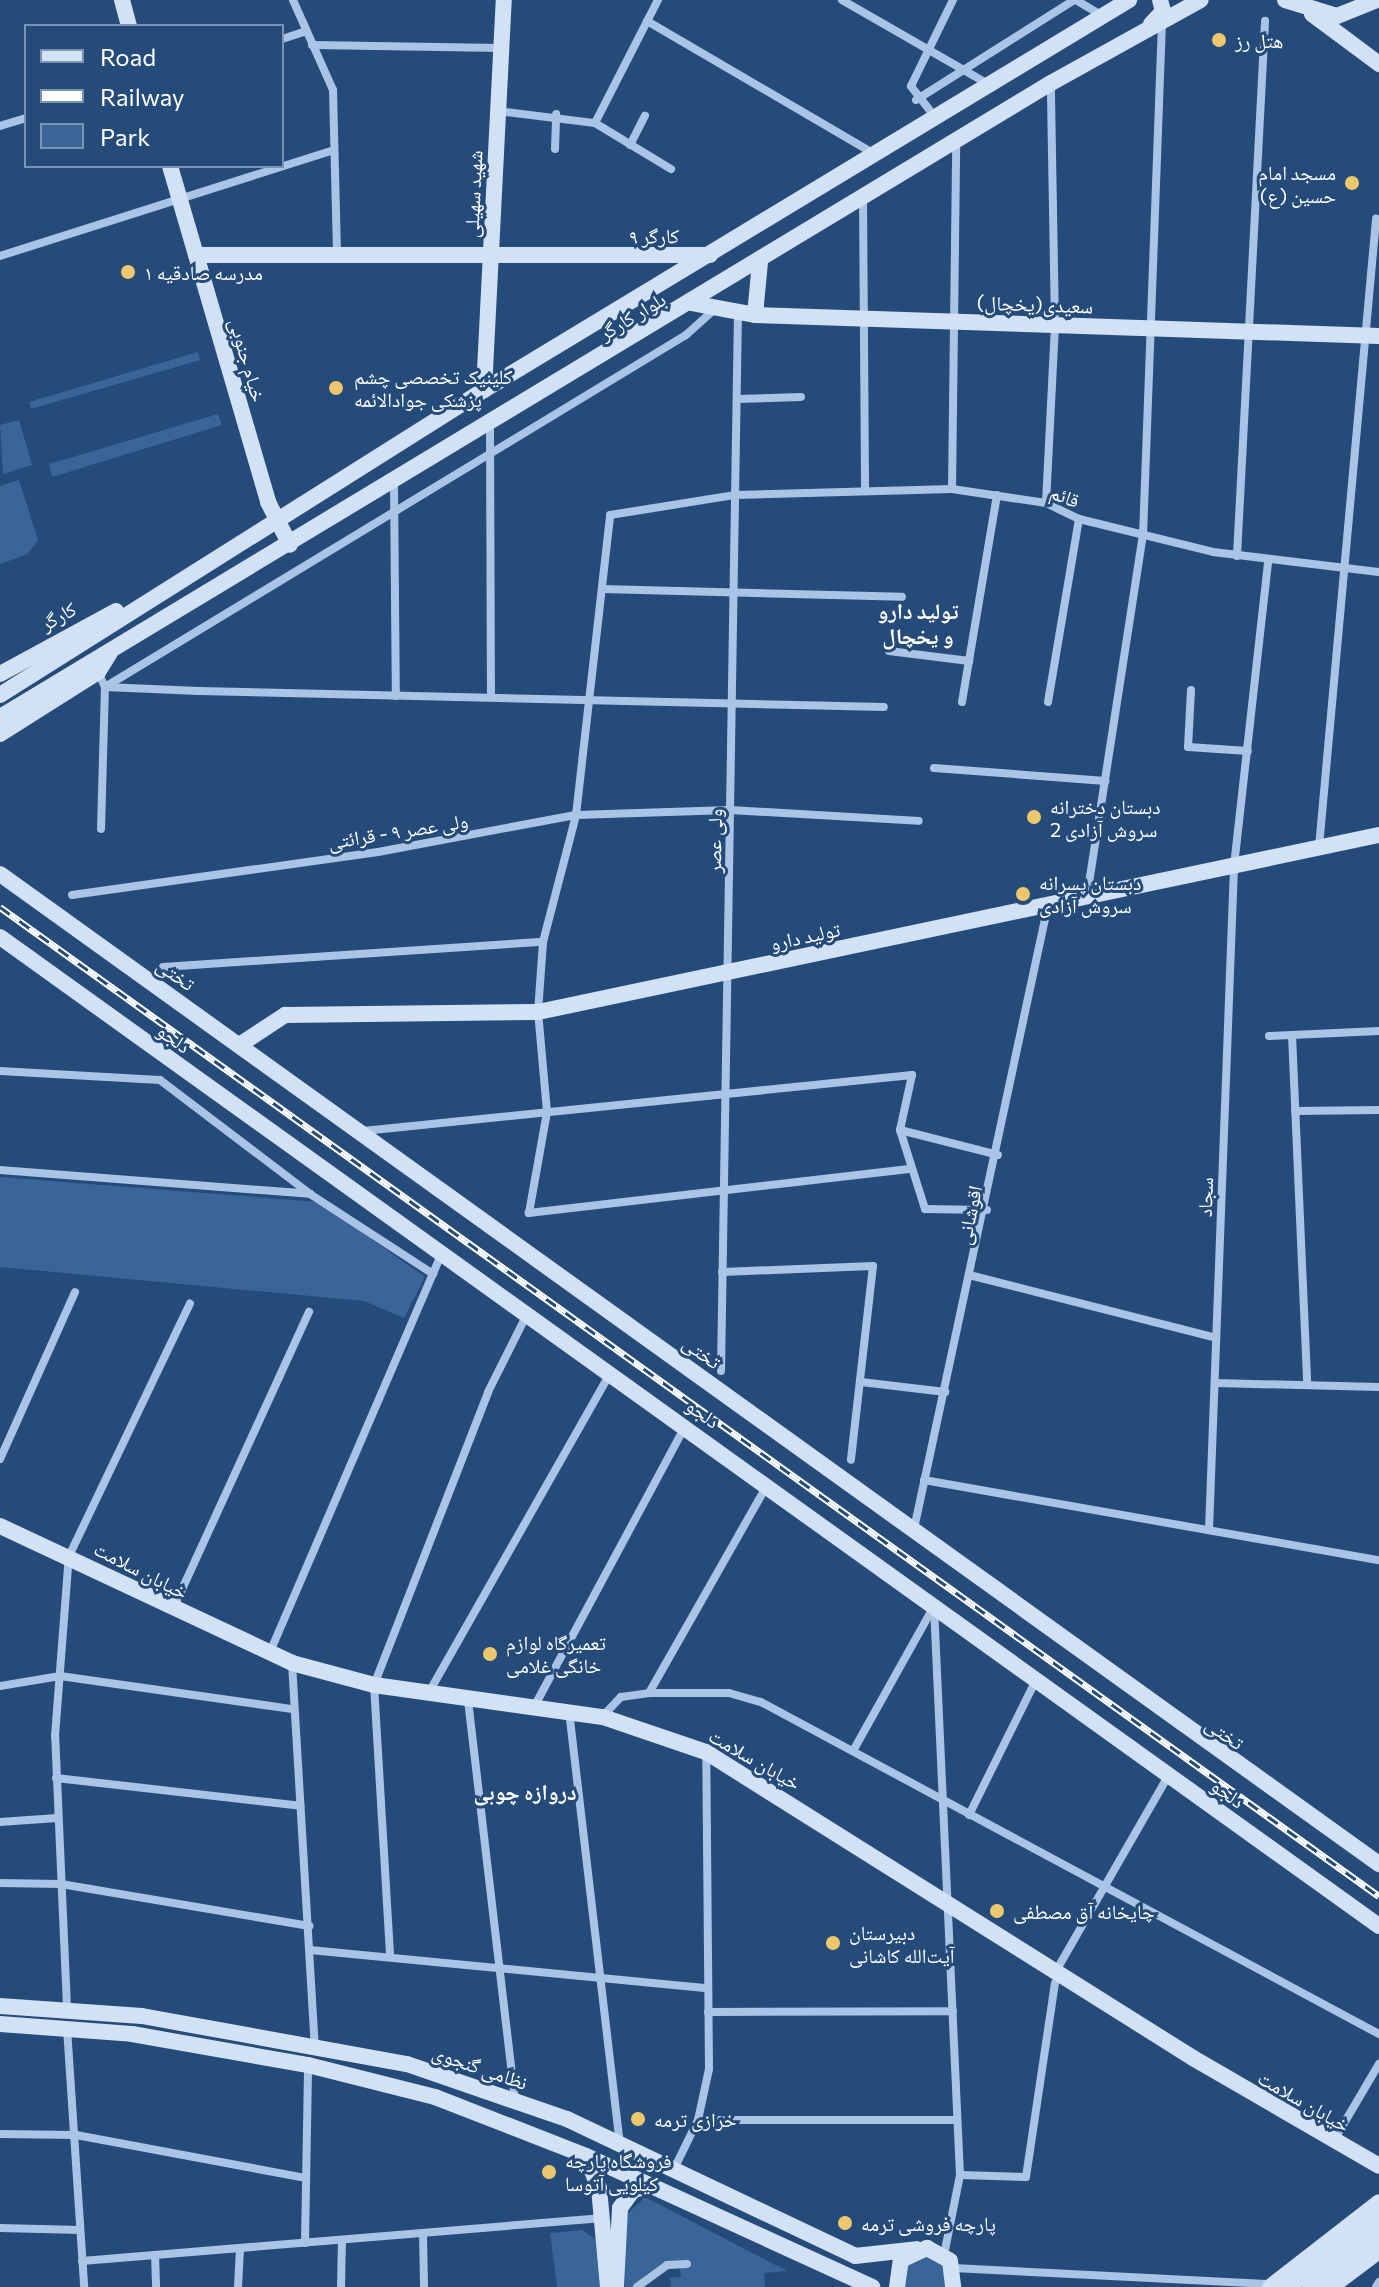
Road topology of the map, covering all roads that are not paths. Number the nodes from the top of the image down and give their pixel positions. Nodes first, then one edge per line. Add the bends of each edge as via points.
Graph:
1 (122, 0) edge
2 (293, 0) edge
3 (504, 0) edge
4 (658, 0) edge
5 (842, 0) edge
6 (953, 0) edge
7 (1075, 0) edge
8 (1130, 0) edge
9 (1160, 0) edge
10 (1201, 0) edge
11 (1377, 0) edge
12 (1285, 1) edge
13 (1308, 11) junction
14 (1104, 17) junction
15 (647, 21) junction
16 (1265, 21) dead end
17 (128, 24) edge
18 (1154, 25) junction
19 (304, 32) junction
20 (284, 38) edge
21 (312, 45) junction
22 (502, 48) junction
23 (928, 48) junction
24 (1379, 64) edge
25 (964, 69) junction
26 (1051, 83) junction
27 (990, 85) junction
28 (916, 100) junction
29 (498, 111) junction
30 (556, 114) junction
31 (645, 116) dead end
32 (935, 117) junction
33 (24, 119) edge
34 (595, 123) junction
35 (0, 126) edge
36 (956, 140) junction
37 (630, 145) junction
38 (555, 149) dead end
39 (332, 151) junction
40 (877, 155) junction
41 (284, 166) edge
42 (171, 168) edge
43 (279, 168) edge
44 (671, 169) dead end
45 (862, 195) junction
46 (179, 200) junction
47 (1376, 219) dead end
48 (337, 252) junction
49 (196, 255) junction
50 (710, 255) junction
51 (0, 256) edge
52 (489, 257) junction
53 (760, 262) junction
54 (691, 303) junction
55 (716, 308) junction
56 (747, 313) junction
57 (866, 315) junction
58 (953, 320) junction
59 (1055, 325) junction
60 (1153, 329) junction
61 (1252, 334) junction
62 (1374, 336) edge
63 (484, 390) junction
64 (801, 397) dead end
65 (737, 399) junction
66 (490, 426) junction
67 (492, 452) junction
68 (394, 484) junction
69 (865, 487) junction
70 (952, 489) junction
71 (735, 495) junction
72 (997, 495) junction
73 (1046, 503) junction
74 (394, 511) junction
75 (1079, 519) junction
76 (274, 520) junction
77 (1143, 536) junction
78 (290, 545) junction
79 (1237, 556) junction
80 (1268, 562) junction
81 (1346, 569) junction
82 (1379, 572) edge
83 (602, 589) junction
84 (734, 591) junction
85 (902, 597) dead end
86 (140, 602) junction
87 (889, 651) dead end
88 (969, 661) junction
89 (0, 674) edge
90 (95, 675) junction
91 (1191, 690) dead end
92 (0, 695) edge
93 (396, 696) junction
94 (491, 696) junction
95 (591, 697) junction
96 (732, 701) junction
97 (962, 702) dead end
98 (1048, 702) dead end
99 (884, 707) dead end
100 (0, 717) edge
101 (0, 734) edge
102 (1248, 751) junction
103 (934, 768) dead end
104 (1106, 781) junction
105 (730, 810) junction
106 (576, 815) junction
107 (919, 821) dead end
108 (101, 829) dead end
109 (1379, 835) edge
110 (1319, 847) junction
111 (1234, 866) junction
112 (0, 874) edge
113 (72, 895) dead end
114 (1086, 897) junction
115 (1048, 905) junction
116 (0, 937) edge
117 (543, 942) junction
118 (163, 967) dead end
119 (727, 973) junction
120 (538, 1012) junction
121 (1379, 1031) edge
122 (1292, 1035) junction
123 (1269, 1036) dead end
124 (241, 1044) junction
125 (0, 1071) edge
126 (725, 1094) junction
127 (1379, 1110) edge
128 (1295, 1111) junction
129 (547, 1112) junction
130 (900, 1130) junction
131 (363, 1131) junction
132 (998, 1155) junction
133 (909, 1169) junction
134 (0, 1170) edge
135 (724, 1191) junction
136 (310, 1194) junction
137 (987, 1210) junction
138 (442, 1253) junction
139 (722, 1272) junction
140 (433, 1274) junction
141 (973, 1276) junction
142 (75, 1292) dead end
143 (190, 1303) dead end
144 (309, 1312) dead end
145 (527, 1313) junction
146 (1216, 1338) junction
147 (721, 1371) dead end
148 (612, 1372) junction
149 (861, 1382) junction
150 (1215, 1383) junction
151 (1307, 1385) junction
152 (1379, 1387) edge
153 (945, 1392) junction
154 (685, 1425) junction
155 (0, 1459) edge
156 (851, 1460) dead end
157 (924, 1480) junction
158 (767, 1484) junction
159 (0, 1526) edge
160 (913, 1530) junction
161 (1209, 1530) junction
162 (69, 1556) junction
163 (1379, 1560) edge
164 (934, 1606) junction
165 (172, 1610) junction
166 (270, 1653) junction
167 (292, 1663) junction
168 (60, 1676) junction
169 (1037, 1680) junction
170 (374, 1685) junction
171 (0, 1686) edge
172 (649, 1693) junction
173 (428, 1694) junction
174 (468, 1700) junction
175 (533, 1708) junction
176 (293, 1709) junction
177 (569, 1711) junction
178 (603, 1717) junction
179 (853, 1751) junction
180 (706, 1752) junction
181 (1169, 1775) junction
182 (56, 1778) junction
183 (942, 1801) junction
184 (300, 1806) junction
185 (969, 1815) junction
186 (57, 1818) junction
187 (0, 1822) edge
188 (1379, 1864) edge
189 (0, 1883) edge
190 (61, 1884) junction
191 (1106, 1889) junction
192 (947, 1902) junction
193 (309, 1926) junction
194 (1379, 1926) edge
195 (310, 1950) junction
196 (390, 1954) junction
197 (499, 1964) junction
198 (603, 1975) junction
199 (1055, 1977) junction
200 (707, 1988) junction
201 (0, 2006) edge
202 (953, 2011) junction
203 (708, 2012) junction
204 (67, 2015) junction
205 (0, 2024) edge
206 (1379, 2034) edge
207 (315, 2045) junction
208 (1379, 2064) edge
209 (308, 2065) junction
210 (515, 2099) junction
211 (698, 2120) junction
212 (957, 2120) junction
213 (0, 2134) edge
214 (76, 2135) junction
215 (1333, 2142) junction
216 (620, 2143) junction
217 (586, 2156) junction
218 (1379, 2166) edge
219 (675, 2167) junction
220 (960, 2175) junction
221 (305, 2178) junction
222 (649, 2186) junction
223 (1379, 2202) edge
224 (1379, 2217) edge
225 (603, 2218) junction
226 (0, 2228) edge
227 (80, 2230) junction
228 (423, 2233) junction
229 (1379, 2234) edge
230 (342, 2240) junction
231 (305, 2243) junction
232 (240, 2248) junction
233 (917, 2249) junction
234 (1379, 2251) edge
235 (155, 2255) junction
236 (855, 2256) junction
237 (82, 2261) junction
238 (949, 2261) junction
239 (687, 2264) dead end
240 (846, 2276) junction
241 (1189, 2283) edge
242 (1278, 2286) edge
243 (84, 2287) edge
244 (156, 2287) edge
245 (238, 2287) edge
246 (341, 2287) edge
247 (424, 2287) edge
248 (608, 2287) edge
249 (616, 2287) edge
250 (637, 2287) edge
251 (872, 2287) edge
252 (897, 2287) edge
253 (953, 2287) edge
254 (1310, 2287) edge
255 (1331, 2287) edge

1 - 17 street
2 - 19 street
3 - 22 street, شهید سهیلی
4 - 15 street
5 - 23 street
6 - 23 street
7 - 14 street
7 - 25 street
8 - 14 street, بلوار کارگر
9 - 18 street via 1163,11
10 - 18 street, بلوار کارگر
11 - 13 street via 1337,16
12 - 13 street
13 - 24 street
14 - 27 street, بلوار کارگر
15 - 34 street
15 - 40 street
16 - 61 street
18 - 26 street, بلوار کارگر
18 - 60 street
19 - 20 street
19 - 21 street
21 - 22 street
21 - 39 street via 333,90
22 - 29 street, شهید سهیلی
23 - 25 street
23 - 28 street via 911,86
25 - 27 street
25 - 28 street
26 - 36 street, بلوار کارگر
26 - 59 street
27 - 32 street, بلوار کارگر
28 - 32 street
29 - 30 street
29 - 52 street, شهید سهیلی
30 - 34 street
30 - 38 street
31 - 37 street
32 - 40 street, بلوار کارگر
33 - 35 street
34 - 37 street
36 - 45 street, بلوار کارگر
36 - 58 street
37 - 44 street
39 - 41 street
39 - 48 street
40 - 50 street, بلوار کارگر
42 - 46 street, خیام جنوبی
43 - 46 street
45 - 53 street, بلوار کارگر
45 - 57 street
46 - 49 street, خیام جنوبی
46 - 51 street
47 - 62 street
48 - 49 street, کارگر ۹
48 - 52 street, کارگر ۹
49 - 76 street, خیام جنوبی
50 - 52 street, کارگر ۹
50 - 63 street, بلوار کارگر
52 - 63 street, شهید سهیلی
53 - 54 street, بلوار کارگر
53 - 56 street
54 - 55 street, سعیدی(یخچال)
54 - 66 street, بلوار کارگر
55 - 56 street, سعیدی(یخچال)
55 - 67 street via 686,335
56 - 57 street, سعیدی(یخچال)
56 - 65 street, ولی عصر
57 - 58 street, سعیدی(یخچال)
57 - 69 street
58 - 59 street, سعیدی(یخچال)
58 - 70 street
59 - 60 street, سعیدی(یخچال)
59 - 73 street
60 - 61 street, سعیدی(یخچال)
60 - 77 street
61 - 62 street, سعیدی(یخچال)
61 - 79 street
62 - 81 street
63 - 76 street, بلوار کارگر
64 - 65 street
65 - 71 street, ولی عصر
66 - 67 street
66 - 68 street, بلوار کارگر
67 - 74 street
67 - 94 street
68 - 74 street
68 - 78 street, بلوار کارگر
69 - 70 street, قائم
69 - 71 street, قائم
70 - 72 street, قائم
71 - 83 street, قائم via 610,515
71 - 84 street, ولی عصر
72 - 73 street, قائم
72 - 88 street
73 - 75 street, قائم
74 - 90 street
74 - 93 street
75 - 77 street, قائم
75 - 98 street
76 - 78 street, خیام جنوبی
76 - 86 street, بلوار کارگر
77 - 79 street, قائم
77 - 104 street
78 - 90 street, بلوار کارگر via 112,650
79 - 80 street, قائم
80 - 81 street, قائم
80 - 102 street, سجاد
81 - 82 street, قائم
81 - 110 street
83 - 84 street
83 - 95 street
84 - 85 street
84 - 96 street, ولی عصر
86 - 89 street, کارگر via 84,623
86 - 92 street, بلوار کارگر
87 - 88 street
88 - 97 street
90 - 93 street
90 - 100 street
90 - 101 street
90 - 108 street
91 - 102 street via 1188,747
93 - 94 street
94 - 95 street
95 - 96 street
95 - 106 street
96 - 99 street
96 - 105 street, ولی عصر
102 - 111 street, سجاد
103 - 104 street
104 - 114 street
105 - 106 street, ولی عصر ۹ - قرائتی
105 - 107 street, ولی عصر ۹ - قرائتی
105 - 119 street, ولی عصر
106 - 113 street, ولی عصر ۹ - قرائتی
106 - 117 street
109 - 110 street, تولید دارو
110 - 111 street, تولید دارو
111 - 114 street, تولید دارو
111 - 146 street, سجاد
112 - 124 street, تختی
114 - 115 street, تولید دارو
115 - 119 street, تولید دارو
115 - 132 street, اقوشانی
116 - 138 street, دلجو
117 - 118 street
117 - 120 street
119 - 120 street, تولید دارو
119 - 126 street, ولی عصر
120 - 124 street, تولید دارو via 285,1015
120 - 129 street
121 - 122 street
122 - 123 street
122 - 128 street
124 - 131 street, تختی
125 - 136 street via 160,1080
126 - 129 street
126 - 130 street via 912,1075
126 - 135 street, ولی عصر
127 - 128 street
128 - 151 street
129 - 131 street
129 - 135 street via 529,1213
130 - 132 street
130 - 133 street
131 - 160 street, تختی
132 - 137 street, اقوشانی
133 - 135 street
133 - 137 street via 925,1209
134 - 136 street
135 - 139 street, ولی عصر
136 - 140 street
137 - 141 street, اقوشانی
138 - 140 street
138 - 145 street, دلجو
139 - 147 street, ولی عصر
139 - 149 street via 873,1266
140 - 166 street
141 - 146 street
141 - 153 street, اقوشانی
142 - 155 street
143 - 162 street
144 - 165 street
145 - 148 street, دلجو
145 - 170 street via 488,1392
146 - 150 street, سجاد
148 - 154 street, دلجو
148 - 173 street
149 - 153 street
149 - 156 street
150 - 151 street
150 - 161 street, سجاد
151 - 152 street
153 - 157 street, اقوشانی
154 - 158 street, دلجو
154 - 175 street
157 - 160 street, اقوشانی
157 - 161 street
158 - 164 street, دلجو
158 - 172 street
159 - 162 street, خیابان سلامت
160 - 188 street, تختی
161 - 163 street
162 - 165 street, خیابان سلامت
162 - 168 street
164 - 169 street, دلجو
164 - 179 street
164 - 183 street
165 - 166 street, خیابان سلامت
166 - 167 street, خیابان سلامت
167 - 170 street, خیابان سلامت
167 - 176 street
168 - 171 street
168 - 176 street
168 - 182 street
169 - 181 street, دلجو
169 - 185 street
170 - 173 street, خیابان سلامت
170 - 196 street
172 - 178 street via 621,1697
172 - 179 street via 729,1693 761,1702
173 - 174 street, خیابان سلامت
174 - 175 street, خیابان سلامت
174 - 197 street
175 - 177 street, خیابان سلامت
176 - 184 street
177 - 178 street, خیابان سلامت
177 - 198 street
178 - 180 street, خیابان سلامت
179 - 183 street
180 - 192 street, خیابان سلامت
180 - 200 street
181 - 191 street
181 - 194 street, دلجو
182 - 184 street
182 - 186 street
183 - 185 street
183 - 192 street
184 - 193 street
185 - 191 street
186 - 187 street
186 - 190 street
189 - 190 street
190 - 193 street
190 - 204 street
191 - 199 street
191 - 206 street
192 - 199 street, خیابان سلامت
192 - 202 street
193 - 195 street
195 - 196 street
195 - 207 street
196 - 197 street
197 - 198 street
197 - 210 street
198 - 200 street
198 - 216 street
199 - 215 street, خیابان سلامت
199 - 220 street via 1026,2177
200 - 203 street
201 - 204 street, نظامی گنجوی
202 - 203 street
202 - 212 street
203 - 211 street via 709,2069
204 - 205 street, نظامی گنجوی
204 - 207 street, نظامی گنجوی
204 - 209 street, نظامی گنجوی
204 - 214 street
207 - 210 street, نظامی گنجوی via 407,2064
208 - 215 street
209 - 217 street, نظامی گنجوی via 435,2097
209 - 221 street
210 - 216 street, نظامی گنجوی
211 - 212 street
211 - 219 street
212 - 220 street
213 - 214 street
214 - 221 street
214 - 227 street
215 - 218 street, خیابان سلامت
216 - 219 street, نظامی گنجوی
217 - 222 street, نظامی گنجوی
217 - 225 street
219 - 236 street, نظامی گنجوی
220 - 238 street
221 - 231 street
222 - 240 street, نظامی گنجوی
222 - 249 street via 633,2190 620,2208
223 - 242 street
224 - 242 street
225 - 228 street
225 - 248 street
226 - 227 street
227 - 237 street
228 - 230 street
228 - 247 street
229 - 254 street
230 - 231 street
230 - 246 street
231 - 232 street
232 - 235 street
232 - 245 street
233 - 236 street
233 - 238 street
233 - 252 street via 896,2268
234 - 255 street
235 - 237 street
235 - 244 street
236 - 240 street via 860,2269
237 - 243 street
238 - 241 street
238 - 253 street
239 - 250 street via 667,2265
240 - 251 street, نظامی گنجوی
241 - 242 street

